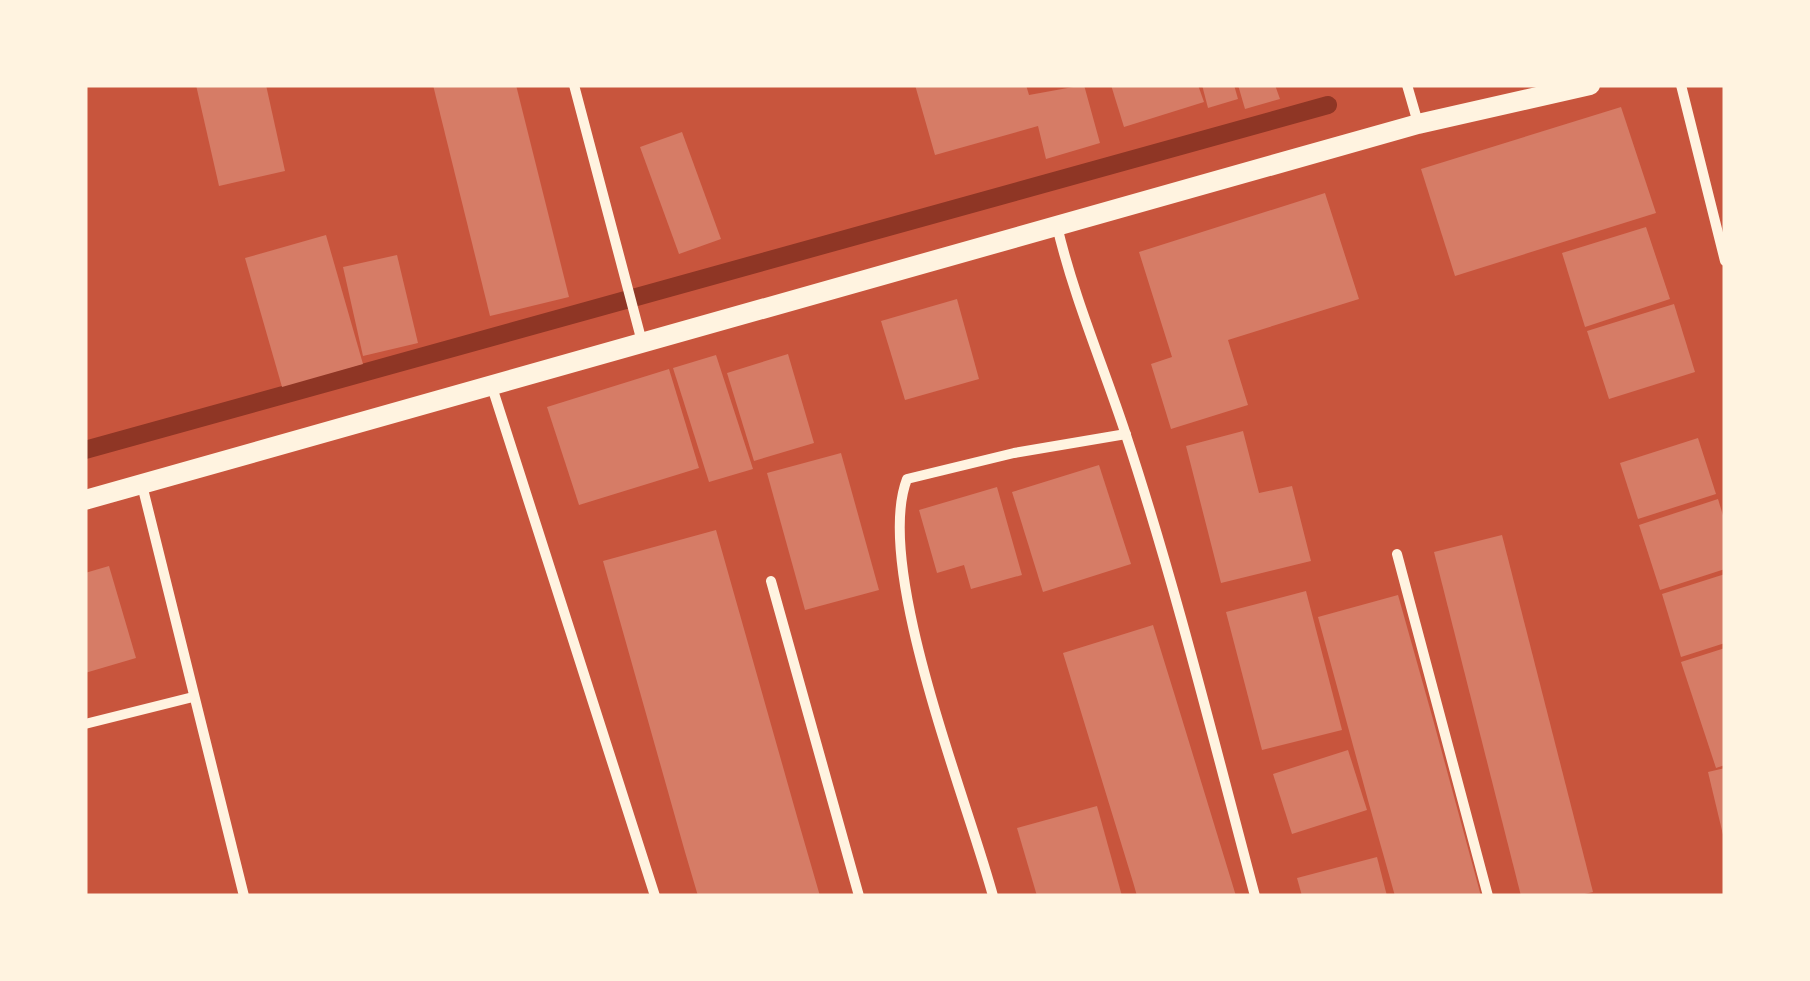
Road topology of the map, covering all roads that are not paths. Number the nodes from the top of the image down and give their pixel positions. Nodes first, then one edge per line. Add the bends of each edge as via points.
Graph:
1 (574, 85) edge
2 (1407, 85) edge
3 (1590, 85) edge
4 (1682, 85) edge
5 (1418, 124) junction
6 (1057, 225) junction
7 (1725, 262) edge
8 (642, 342) junction
9 (492, 387) junction
10 (1126, 434) junction
11 (142, 484) junction
12 (85, 500) edge
13 (1396, 554) dead end
14 (772, 581) dead end
15 (194, 697) junction
16 (85, 724) edge
17 (244, 896) edge
18 (655, 896) edge
19 (859, 896) edge
20 (994, 896) edge
21 (1256, 896) edge
22 (1488, 896) edge

1 - 8 street
2 - 5 street
3 - 5 main road
4 - 7 street
5 - 6 main road
6 - 8 main road
6 - 10 street
8 - 9 main road
9 - 11 main road
9 - 18 street
10 - 20 street via 906,478 897,504 914,639
10 - 21 street
11 - 12 main road
11 - 15 street
13 - 22 street
14 - 19 street
15 - 16 street
15 - 17 street

